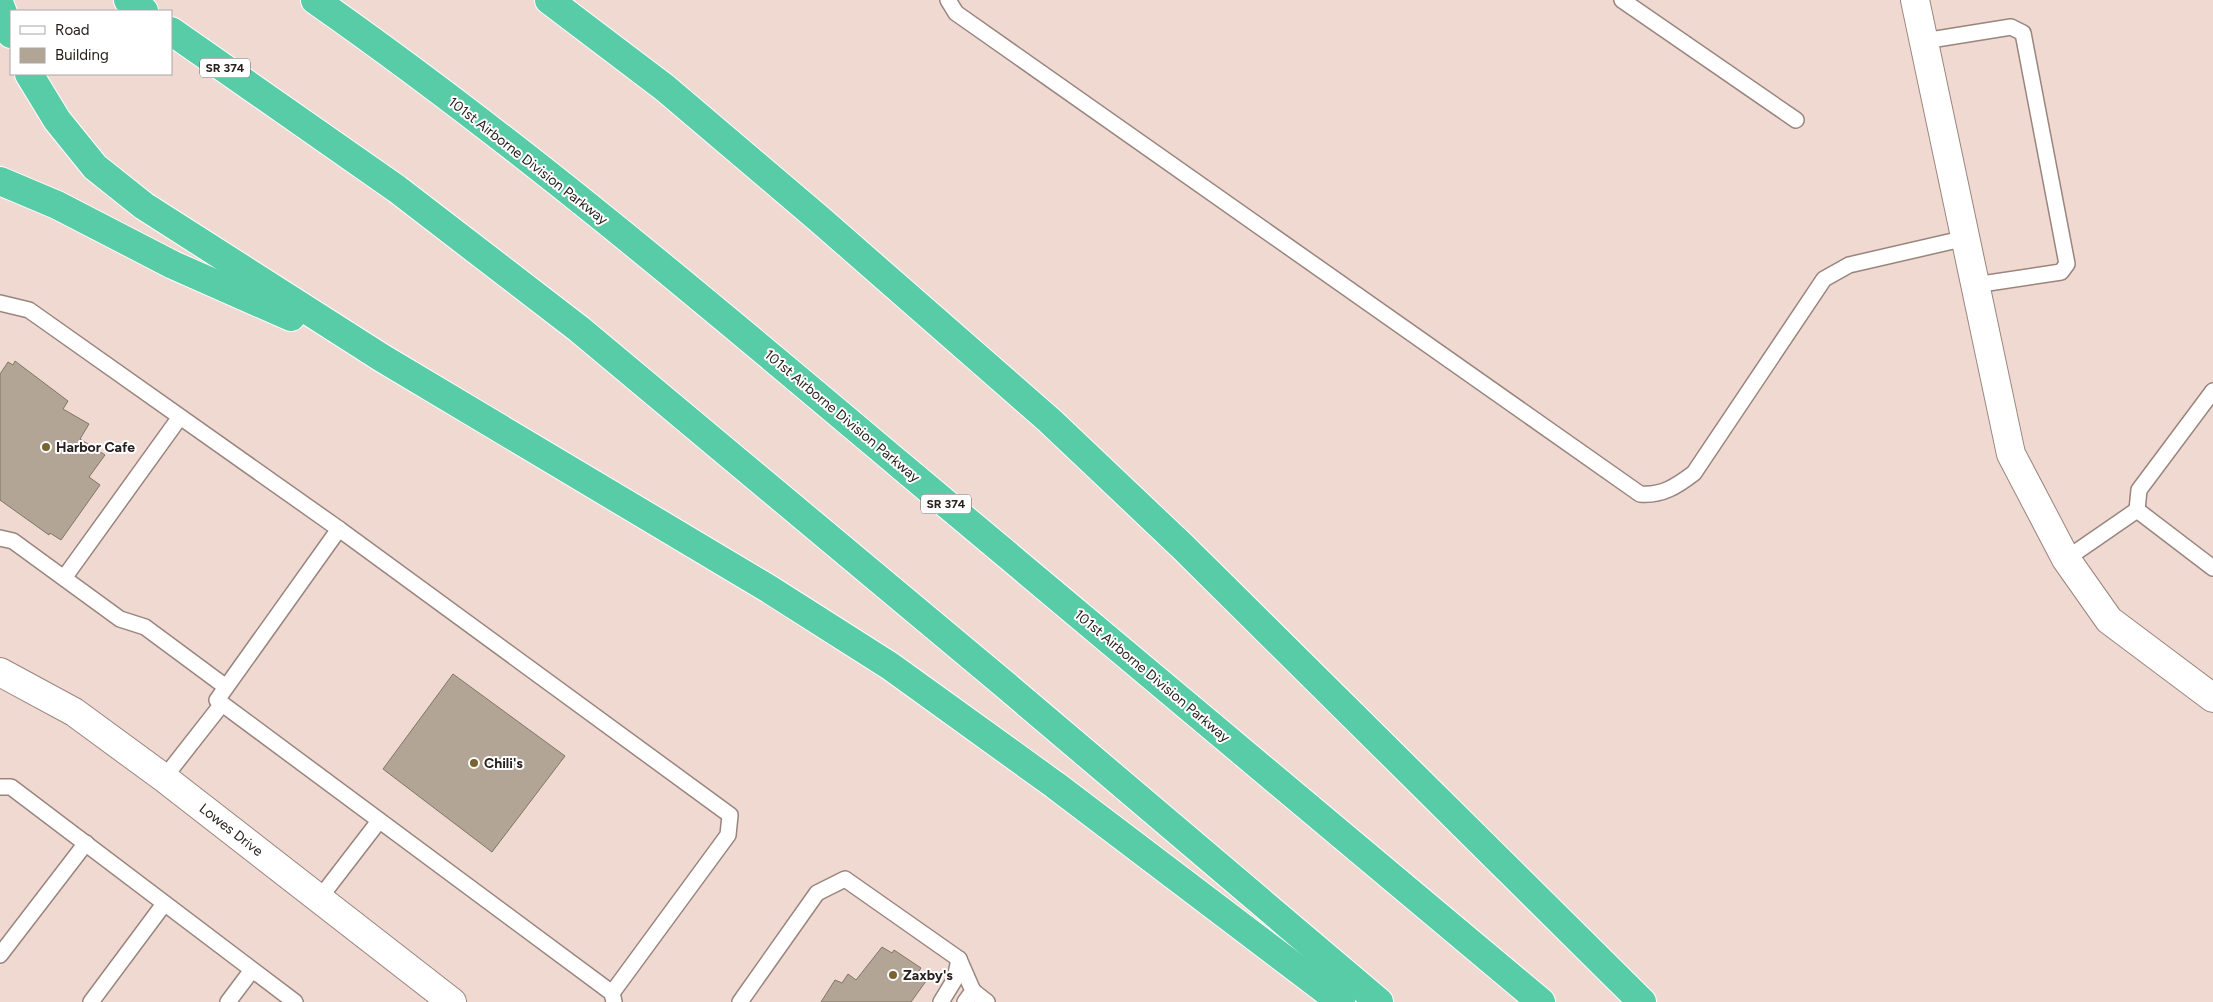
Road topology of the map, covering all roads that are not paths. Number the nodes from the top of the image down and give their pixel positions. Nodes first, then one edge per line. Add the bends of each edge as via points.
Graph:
1 (128, 0) edge
2 (315, 0) edge
3 (549, 0) edge
4 (580, 0) edge
5 (948, 0) edge
6 (1622, 0) edge
7 (1915, 0) edge
8 (0, 5) edge
9 (143, 10) edge
10 (10, 31) edge
11 (172, 32) edge
12 (1924, 41) junction
13 (30, 75) edge
14 (665, 88) junction
15 (1796, 120) dead end
16 (0, 182) edge
17 (1966, 238) junction
18 (1975, 285) junction
19 (0, 303) edge
20 (382, 358) junction
21 (2213, 391) edge
22 (180, 417) junction
23 (2137, 510) junction
24 (339, 529) junction
25 (0, 538) edge
26 (2066, 559) junction
27 (2213, 568) edge
28 (64, 578) junction
29 (0, 672) edge
30 (226, 688) junction
31 (2213, 698) edge
32 (222, 704) junction
33 (164, 778) junction
34 (0, 787) edge
35 (379, 820) junction
36 (86, 843) junction
37 (319, 899) junction
38 (164, 904) junction
39 (0, 955) edge
40 (959, 959) junction
41 (252, 970) junction
42 (613, 997) edge
43 (969, 997) edge
44 (91, 1002) edge
45 (228, 1002) edge
46 (295, 1002) edge
47 (452, 1002) edge
48 (740, 1002) edge
49 (941, 1002) edge
50 (987, 1002) edge
51 (1341, 1002) edge
52 (1379, 1002) edge
53 (1541, 1002) edge
54 (1642, 1002) edge

1 - 9 highway
2 - 53 highway, 101st Airborne Division Parkway / SR 374 via 492,131 652,259
3 - 14 highway
4 - 14 highway
5 - 17 lane via 956,13 1640,494 1652,495 1676,487 1694,473 1824,279 1849,265
6 - 15 lane
7 - 12 street
8 - 10 highway
11 - 52 highway, SR 374 via 397,189 579,329
12 - 17 street
12 - 18 lane via 2011,27 2023,33 2067,264 2061,272
13 - 20 highway via 57,120 95,167 193,239
14 - 54 highway via 1056,426 1182,546
16 - 20 highway via 58,205 173,265
17 - 18 street
18 - 26 street via 2011,454
19 - 22 lane via 29,310
20 - 51 highway via 769,589 890,666 1056,785
21 - 23 lane via 2139,490
22 - 24 lane
22 - 28 lane
23 - 26 lane
23 - 27 lane
24 - 30 lane
24 - 42 lane via 730,815 728,835
25 - 28 lane via 13,541
26 - 31 street via 2109,620
28 - 30 lane via 120,619 145,628
29 - 33 street, Lowes Drive via 74,712
30 - 32 lane via 217,700
32 - 33 lane
32 - 35 lane
33 - 37 street, Lowes Drive
34 - 36 lane via 11,787
35 - 37 lane
35 - 42 lane
36 - 38 lane
36 - 39 lane
37 - 47 street, Lowes Drive
38 - 41 lane
38 - 44 lane
40 - 43 lane
40 - 48 lane via 845,879 817,893
40 - 49 lane via 954,979
41 - 45 lane
41 - 46 lane
43 - 50 lane

